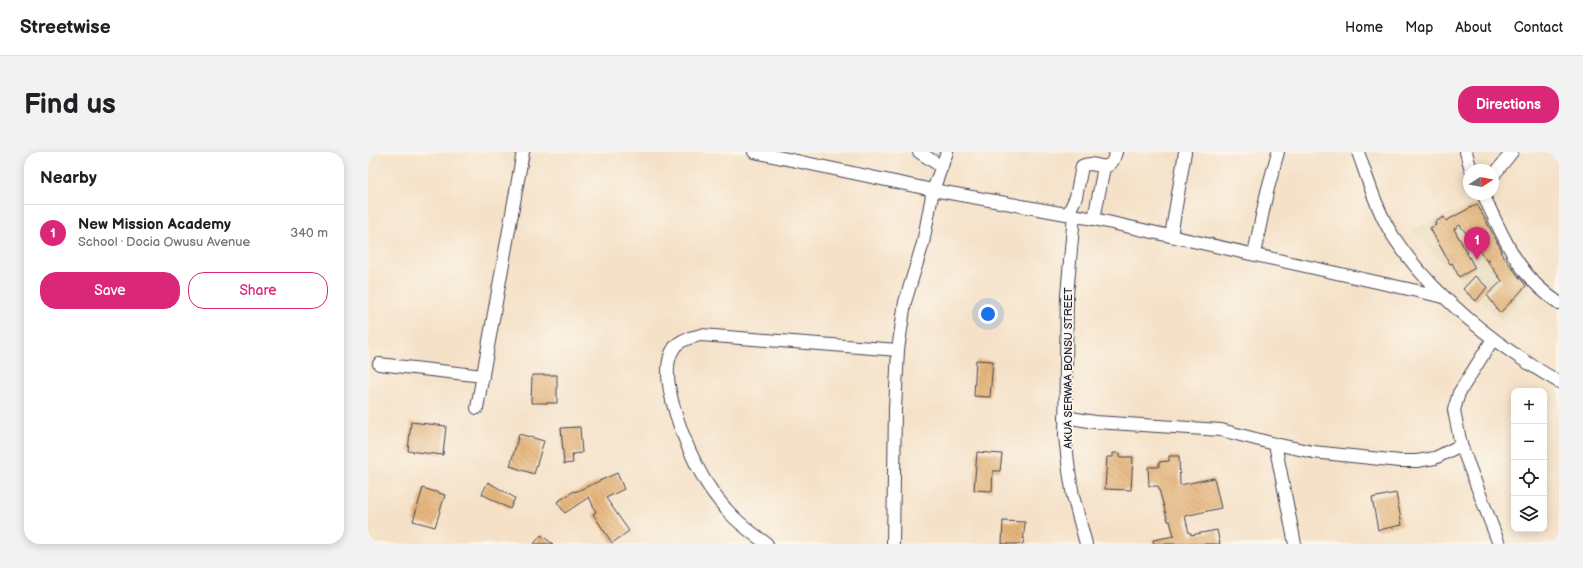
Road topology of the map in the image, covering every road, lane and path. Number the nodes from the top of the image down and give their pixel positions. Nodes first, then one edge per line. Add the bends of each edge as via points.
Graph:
1 (523, 152) edge
2 (760, 152) edge
3 (919, 152) edge
4 (947, 152) edge
5 (1116, 152) edge
6 (1185, 152) edge
7 (1278, 152) edge
8 (1358, 152) edge
9 (1466, 152) edge
10 (1512, 152) edge
11 (1469, 164) edge
12 (942, 167) junction
13 (1104, 168) junction
14 (1499, 168) edge
15 (1078, 184) junction
16 (1100, 187) junction
17 (933, 190) junction
18 (1486, 200) edge
19 (1071, 214) junction
20 (1094, 219) junction
21 (1171, 236) junction
22 (1254, 254) junction
23 (1444, 297) junction
24 (1559, 303) edge
25 (1493, 339) junction
26 (898, 350) junction
27 (379, 364) dead end
28 (483, 376) junction
29 (1559, 382) edge
30 (477, 408) dead end
31 (1065, 417) junction
32 (1275, 444) junction
33 (1462, 445) junction
34 (767, 544) edge
35 (893, 544) edge
36 (1086, 544) edge
37 (1295, 544) edge
38 (1499, 544) edge

1 - 28 street
2 - 17 street
3 - 12 street
4 - 12 street
5 - 13 street via 1114,161
6 - 21 street
7 - 22 street
8 - 23 street via 1392,235
9 - 11 street
10 - 14 street
12 - 17 street
13 - 15 street, AKUA SERWAA BONSU STREET via 1084,164 1080,169
13 - 16 street
15 - 16 street
15 - 19 street, AKUA SERWAA BONSU STREET
16 - 20 street
17 - 19 street
17 - 26 street via 923,243 905,302
18 - 24 street via 1521,267 1536,286
19 - 20 street
19 - 31 street, AKUA SERWAA BONSU STREET
20 - 21 street
21 - 22 street
22 - 23 street
23 - 25 street
25 - 29 street via 1529,365
25 - 33 street via 1456,400 1454,416
26 - 34 street via 701,335 674,347 667,365 668,387 685,441 705,480 726,510
26 - 35 street
27 - 28 street
28 - 30 street
31 - 32 street via 1095,422 1221,430
31 - 36 street, AKUA SERWAA BONSU STREET via 1069,471
32 - 33 street via 1385,460 1417,461 1435,458
32 - 37 street
33 - 38 street

